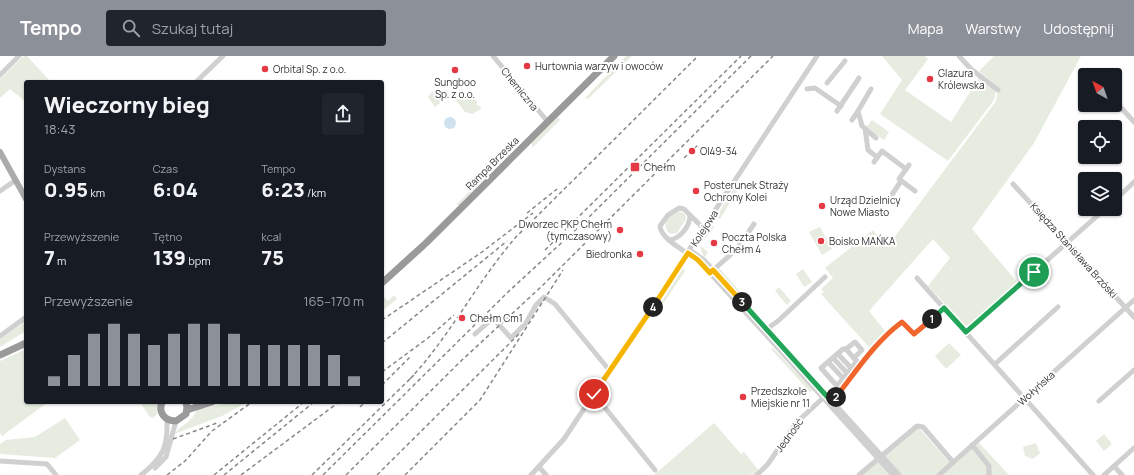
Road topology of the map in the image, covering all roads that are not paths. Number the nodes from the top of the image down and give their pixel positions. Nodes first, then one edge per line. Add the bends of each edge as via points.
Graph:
1 (19, 56) edge
2 (223, 56) edge
3 (493, 56) edge
4 (614, 56) edge
5 (817, 56) edge
6 (959, 56) edge
7 (845, 61) dead end
8 (0, 75) edge
9 (859, 78) dead end
10 (198, 80) edge
11 (827, 83) dead end
12 (807, 89) dead end
13 (871, 89) dead end
14 (998, 90) dead end
15 (1122, 108) edge
16 (858, 111) junction
17 (852, 120) dead end
18 (1134, 120) edge
19 (548, 122) junction
20 (865, 129) junction
21 (876, 138) dead end
22 (0, 152) edge
23 (16, 180) junction
24 (901, 181) junction
25 (1134, 182) edge
26 (1013, 184) dead end
27 (0, 191) edge
28 (915, 191) dead end
29 (1122, 193) edge
30 (24, 194) edge
31 (891, 196) dead end
32 (690, 215) junction
33 (1097, 216) edge
34 (754, 224) dead end
35 (704, 229) junction
36 (670, 240) junction
37 (1067, 243) junction
38 (689, 252) junction
39 (712, 271) junction
40 (824, 277) dead end
41 (917, 278) dead end
42 (384, 282) edge
43 (1134, 300) edge
44 (1058, 307) dead end
45 (1126, 307) junction
46 (944, 308) junction
47 (1134, 316) edge
48 (24, 318) edge
49 (764, 330) junction
50 (966, 332) junction
51 (475, 334) dead end
52 (0, 336) edge
53 (24, 344) edge
54 (846, 349) junction
55 (838, 354) junction
56 (0, 355) edge
57 (833, 358) junction
58 (857, 361) junction
59 (828, 362) junction
60 (995, 364) junction
61 (851, 368) junction
62 (1134, 370) edge
63 (610, 371) junction
64 (847, 373) junction
65 (843, 378) junction
66 (594, 394) junction
67 (823, 398) junction
68 (1025, 398) junction
69 (1099, 401) dead end
70 (831, 403) junction
71 (161, 404) edge
72 (186, 404) edge
73 (206, 404) edge
74 (187, 410) junction
75 (167, 419) junction
76 (176, 421) junction
77 (972, 445) junction
78 (1134, 448) edge
79 (879, 457) junction
80 (0, 461) edge
81 (953, 462) junction
82 (1114, 466) junction
83 (539, 467) junction
84 (655, 470) dead end
85 (945, 473) edge
86 (56, 475) edge
87 (142, 475) edge
88 (147, 475) edge
89 (531, 475) edge
90 (546, 475) edge
91 (757, 475) edge
92 (859, 475) edge
93 (893, 475) edge
94 (899, 475) edge
95 (938, 475) edge
96 (989, 475) edge
97 (1093, 475) edge
98 (1104, 475) edge
99 (1122, 475) edge

1 - 8 street
2 - 10 street
3 - 19 street, Chemiczna
4 - 19 highway, Rampa Brzeska
5 - 35 street, Kolejowa
6 - 14 street
7 - 11 street
9 - 12 street via 839,108 815,88
13 - 16 street
15 - 18 street
16 - 17 street
16 - 20 street
19 - 42 highway, Rampa Brzeska via 426,244
20 - 21 street
20 - 24 street via 868,150 876,159 882,151 908,167 899,179
22 - 23 main road
23 - 27 street
23 - 30 main road
24 - 28 street
24 - 31 street
25 - 29 street
26 - 37 street, Księdza Stanisława Brzóski
32 - 35 street
32 - 36 street via 689,222 680,235
32 - 36 street via 684,209 678,208 665,218 661,229
33 - 37 street
34 - 39 street via 738,248
35 - 38 street, Kolejowa
36 - 38 street
37 - 45 street, Księdza Stanisława Brzóski
37 - 50 street
38 - 39 street
38 - 63 street, Kolejowa
39 - 49 street
40 - 49 street via 778,321
41 - 46 street
43 - 45 street, Wołyńska
44 - 60 street
45 - 47 street, Księdza Stanisława Brzóski
45 - 68 street, Wołyńska
46 - 50 street
46 - 58 street via 914,334 902,322
48 - 52 street
49 - 67 street
49 - 70 street
50 - 60 street
51 - 63 street via 493,318 511,338 526,323 536,305 544,297 555,304
53 - 56 highway
54 - 55 street
54 - 58 street
54 - 58 street via 855,342 862,350
55 - 57 street
55 - 61 street
57 - 59 street
57 - 64 street
58 - 61 street
58 - 70 street
59 - 65 street
59 - 65 street via 821,368 837,386
60 - 68 street
61 - 64 street
62 - 69 street
63 - 66 street, Kolejowa
64 - 65 street
66 - 83 street, Kolejowa via 558,448
66 - 84 street
67 - 70 street
67 - 91 street, Jedność via 796,423 768,464
68 - 77 street, Wołyńska
68 - 97 street
70 - 79 street
71 - 75 highway via 162,413
72 - 74 highway
73 - 74 highway
74 - 76 highway via 183,417
75 - 76 highway
75 - 87 street via 163,453
76 - 88 street via 166,456
77 - 81 street, Wołyńska
77 - 96 street via 989,466
78 - 82 street
79 - 81 street via 920,425
79 - 92 street
79 - 93 street
79 - 94 street
80 - 86 street via 47,464
81 - 85 street, Wołyńska
82 - 98 street
82 - 99 street
83 - 89 street, Kolejowa
83 - 90 street
85 - 95 street, Wołyńska

